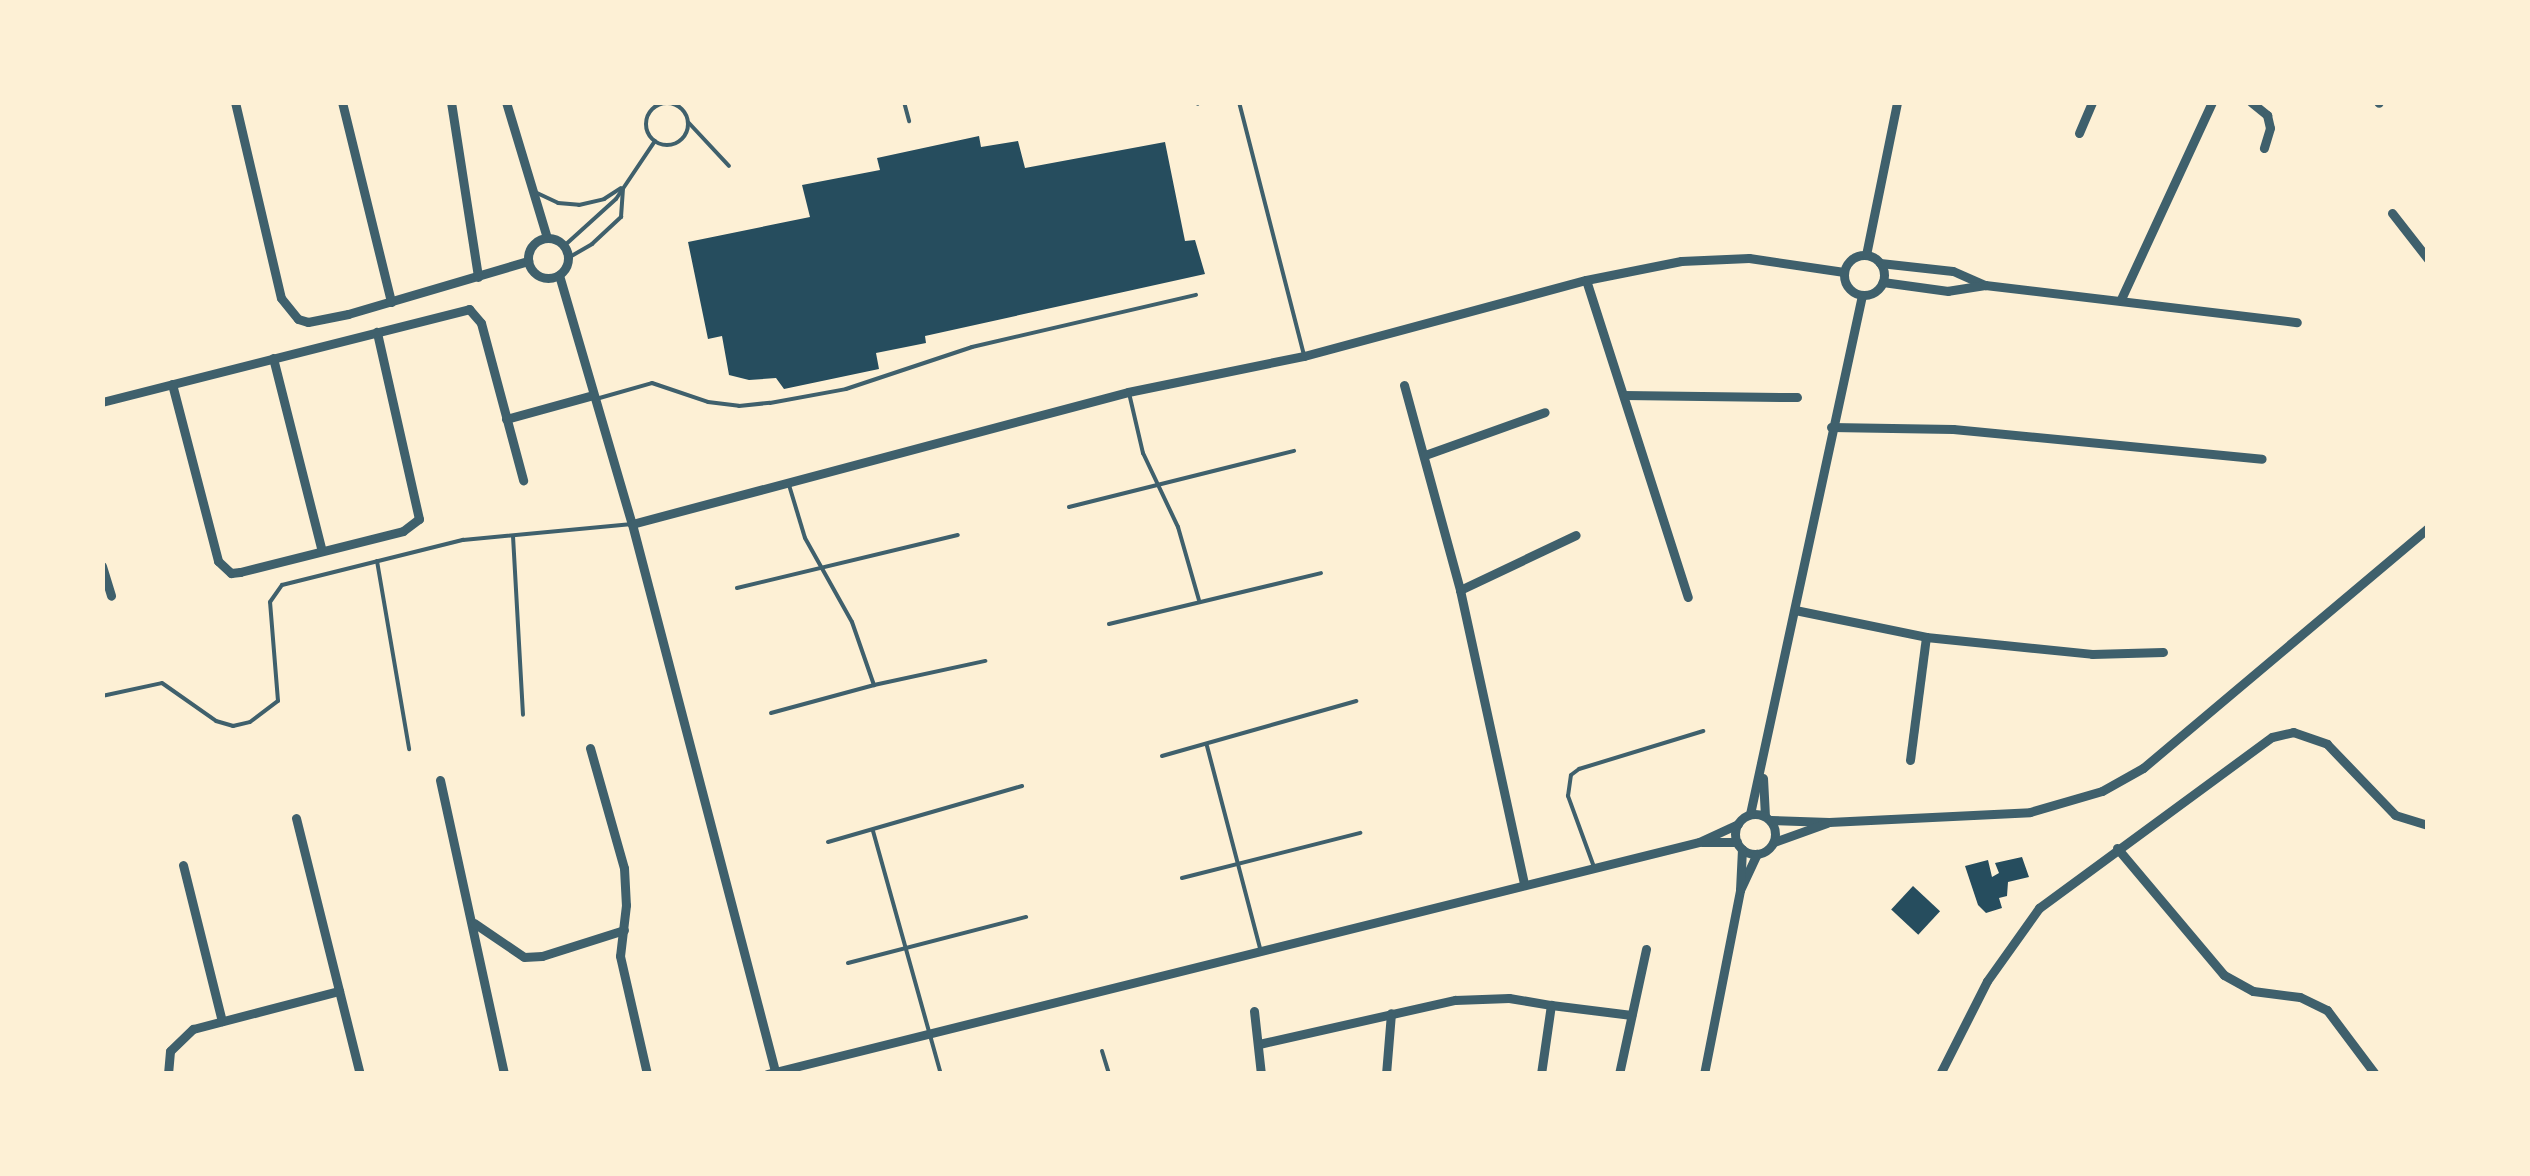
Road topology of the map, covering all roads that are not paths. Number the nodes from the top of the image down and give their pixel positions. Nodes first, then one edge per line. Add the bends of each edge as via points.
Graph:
1 (234, 102) edge
2 (342, 102) edge
3 (451, 102) edge
4 (506, 102) edge
5 (904, 102) edge
6 (1239, 102) edge
7 (1897, 102) edge
8 (2092, 102) edge
9 (2212, 102) edge
10 (2250, 102) edge
11 (678, 104) edge
12 (908, 121) dead end
13 (688, 122) junction
14 (2079, 133) dead end
15 (654, 141) junction
16 (2264, 148) dead end
17 (729, 166) dead end
18 (624, 187) junction
19 (533, 191) junction
20 (2392, 213) dead end
21 (547, 238) junction
22 (564, 246) junction
23 (1866, 255) junction
24 (568, 258) junction
25 (2428, 259) edge
26 (528, 261) junction
27 (1880, 263) junction
28 (1844, 272) junction
29 (483, 275) junction
30 (559, 275) junction
31 (1586, 280) junction
32 (1883, 282) junction
33 (1985, 285) junction
34 (1196, 295) dead end
35 (1862, 295) junction
36 (2121, 299) junction
37 (391, 302) junction
38 (2297, 322) dead end
39 (377, 332) junction
40 (1304, 356) junction
41 (274, 358) junction
42 (172, 384) junction
43 (1404, 385) dead end
44 (1128, 392) junction
45 (1624, 395) junction
46 (594, 397) junction
47 (1797, 397) dead end
48 (102, 402) edge
49 (1545, 412) dead end
50 (506, 419) junction
51 (1831, 426) junction
52 (1294, 451) dead end
53 (1425, 455) junction
54 (2262, 460) dead end
55 (523, 480) dead end
56 (789, 485) junction
57 (1157, 486) junction
58 (1069, 507) dead end
59 (632, 524) junction
60 (2428, 528) edge
61 (1576, 534) dead end
62 (958, 535) dead end
63 (513, 536) junction
64 (322, 551) junction
65 (377, 562) junction
66 (102, 566) edge
67 (822, 569) junction
68 (1321, 572) dead end
69 (737, 588) dead end
70 (1460, 590) junction
71 (111, 596) dead end
72 (1688, 596) dead end
73 (1200, 600) junction
74 (1795, 610) junction
75 (1110, 624) dead end
76 (1926, 637) junction
77 (2163, 652) dead end
78 (984, 661) dead end
79 (874, 685) junction
80 (102, 696) edge
81 (1356, 702) dead end
82 (770, 713) dead end
83 (522, 715) dead end
84 (1703, 732) dead end
85 (1208, 746) junction
86 (590, 748) dead end
87 (409, 749) dead end
88 (1162, 756) dead end
89 (1910, 760) dead end
90 (1762, 770) junction
91 (440, 780) dead end
92 (1022, 786) dead end
93 (1750, 814) junction
94 (296, 818) dead end
95 (1768, 818) junction
96 (1829, 822) junction
97 (1738, 824) junction
98 (2428, 825) edge
99 (873, 831) junction
100 (1360, 832) dead end
101 (828, 842) dead end
102 (1699, 842) junction
103 (1774, 842) junction
104 (1739, 845) junction
105 (2117, 848) junction
106 (1757, 854) junction
107 (1238, 864) junction
108 (184, 865) dead end
109 (1594, 867) junction
110 (1182, 878) dead end
111 (1524, 884) junction
112 (1740, 890) junction
113 (1026, 918) dead end
114 (474, 923) junction
115 (624, 930) junction
116 (1260, 948) junction
117 (1646, 949) dead end
118 (904, 950) junction
119 (848, 963) dead end
120 (339, 991) junction
121 (1551, 1005) junction
122 (1254, 1011) dead end
123 (1391, 1013) junction
124 (1632, 1015) junction
125 (222, 1021) junction
126 (928, 1031) junction
127 (1259, 1044) junction
128 (1102, 1051) dead end
129 (771, 1072) edge
130 (168, 1074) edge
131 (360, 1074) edge
132 (504, 1074) edge
133 (648, 1074) edge
134 (941, 1074) edge
135 (1108, 1074) edge
136 (1261, 1074) edge
137 (1386, 1074) edge
138 (1541, 1074) edge
139 (1619, 1074) edge
140 (1704, 1074) edge
141 (1940, 1074) edge
142 (2375, 1074) edge

1 - 37 street via 287,310 308,322
2 - 37 street
3 - 29 street
4 - 19 street
5 - 12 lane
6 - 40 lane
7 - 23 street
8 - 14 street
9 - 36 street
10 - 16 street via 2268,114
11 - 13 lane
11 - 15 lane via 657,105 648,115
13 - 15 lane via 680,141
13 - 17 lane
15 - 18 lane
18 - 19 lane via 578,206
18 - 22 lane
18 - 24 lane via 621,217
19 - 21 street
20 - 25 street
21 - 22 street
21 - 26 street via 535,243
22 - 24 street
23 - 27 street
23 - 28 street via 1851,260
24 - 30 street
26 - 29 street
26 - 30 street via 540,276
27 - 32 street
27 - 33 street via 1953,272
28 - 31 street via 1732,259 1680,261
28 - 35 street via 1850,290
29 - 37 street
30 - 46 street
31 - 40 street
31 - 45 street
32 - 33 street via 1948,291
32 - 35 street
33 - 36 street
34 - 46 lane via 972,347 846,390 770,403 708,402 652,383
35 - 51 street
36 - 38 street
39 - 41 street
39 - 50 street via 469,309 480,323
39 - 64 street via 419,519 402,531
40 - 44 street
41 - 42 street
41 - 64 street
42 - 48 street
42 - 64 street via 222,568 240,572
43 - 53 street
44 - 56 street
44 - 57 lane
45 - 47 street
45 - 72 street
46 - 50 street
46 - 59 street
49 - 53 street
50 - 55 street
51 - 54 street via 1954,429
51 - 74 street
52 - 57 lane
53 - 70 street
56 - 59 street
56 - 67 lane
57 - 58 lane
57 - 73 lane via 1178,527
59 - 63 lane
59 - 129 street
60 - 96 street via 2142,768 2102,792 2030,812
61 - 70 street
62 - 67 lane
63 - 65 lane via 463,540
63 - 83 lane
65 - 80 lane via 276,590 270,611 278,701 250,722 216,721 162,683
65 - 87 lane
66 - 71 street
67 - 69 lane
67 - 79 lane via 852,622
68 - 73 lane
70 - 111 street
73 - 75 lane
74 - 76 street
74 - 90 street
76 - 77 street via 2092,654
76 - 89 street
78 - 79 lane
79 - 82 lane
81 - 85 lane
84 - 109 lane via 1570,775 1568,796
85 - 88 lane
85 - 107 lane
86 - 115 street via 624,868
90 - 93 street
90 - 95 street
91 - 114 street
92 - 99 lane
93 - 95 street
93 - 97 street
94 - 120 street
95 - 96 street
95 - 103 street
96 - 103 street
97 - 102 street
97 - 104 street
98 - 105 street via 2395,816 2327,744 2293,732 2272,737
99 - 101 lane
99 - 118 lane
100 - 107 lane
102 - 104 street
102 - 109 street
103 - 106 street
104 - 106 street
104 - 112 street
105 - 141 street via 2039,908 1987,981
105 - 142 street via 2224,975 2253,991 2300,997 2327,1010
106 - 112 street
107 - 110 lane
107 - 116 lane
108 - 125 street
109 - 111 street
111 - 116 street
112 - 140 street
113 - 118 lane
114 - 115 street via 524,957
114 - 132 street
115 - 133 street via 620,956
116 - 126 street
117 - 124 street
118 - 119 lane
118 - 126 lane
120 - 125 street
120 - 131 street
121 - 123 street via 1455,1000
121 - 124 street
121 - 138 street
122 - 127 street
123 - 127 street
123 - 137 street
124 - 139 street
125 - 130 street via 179,1037
126 - 129 street
126 - 134 lane
127 - 136 street
128 - 135 lane

